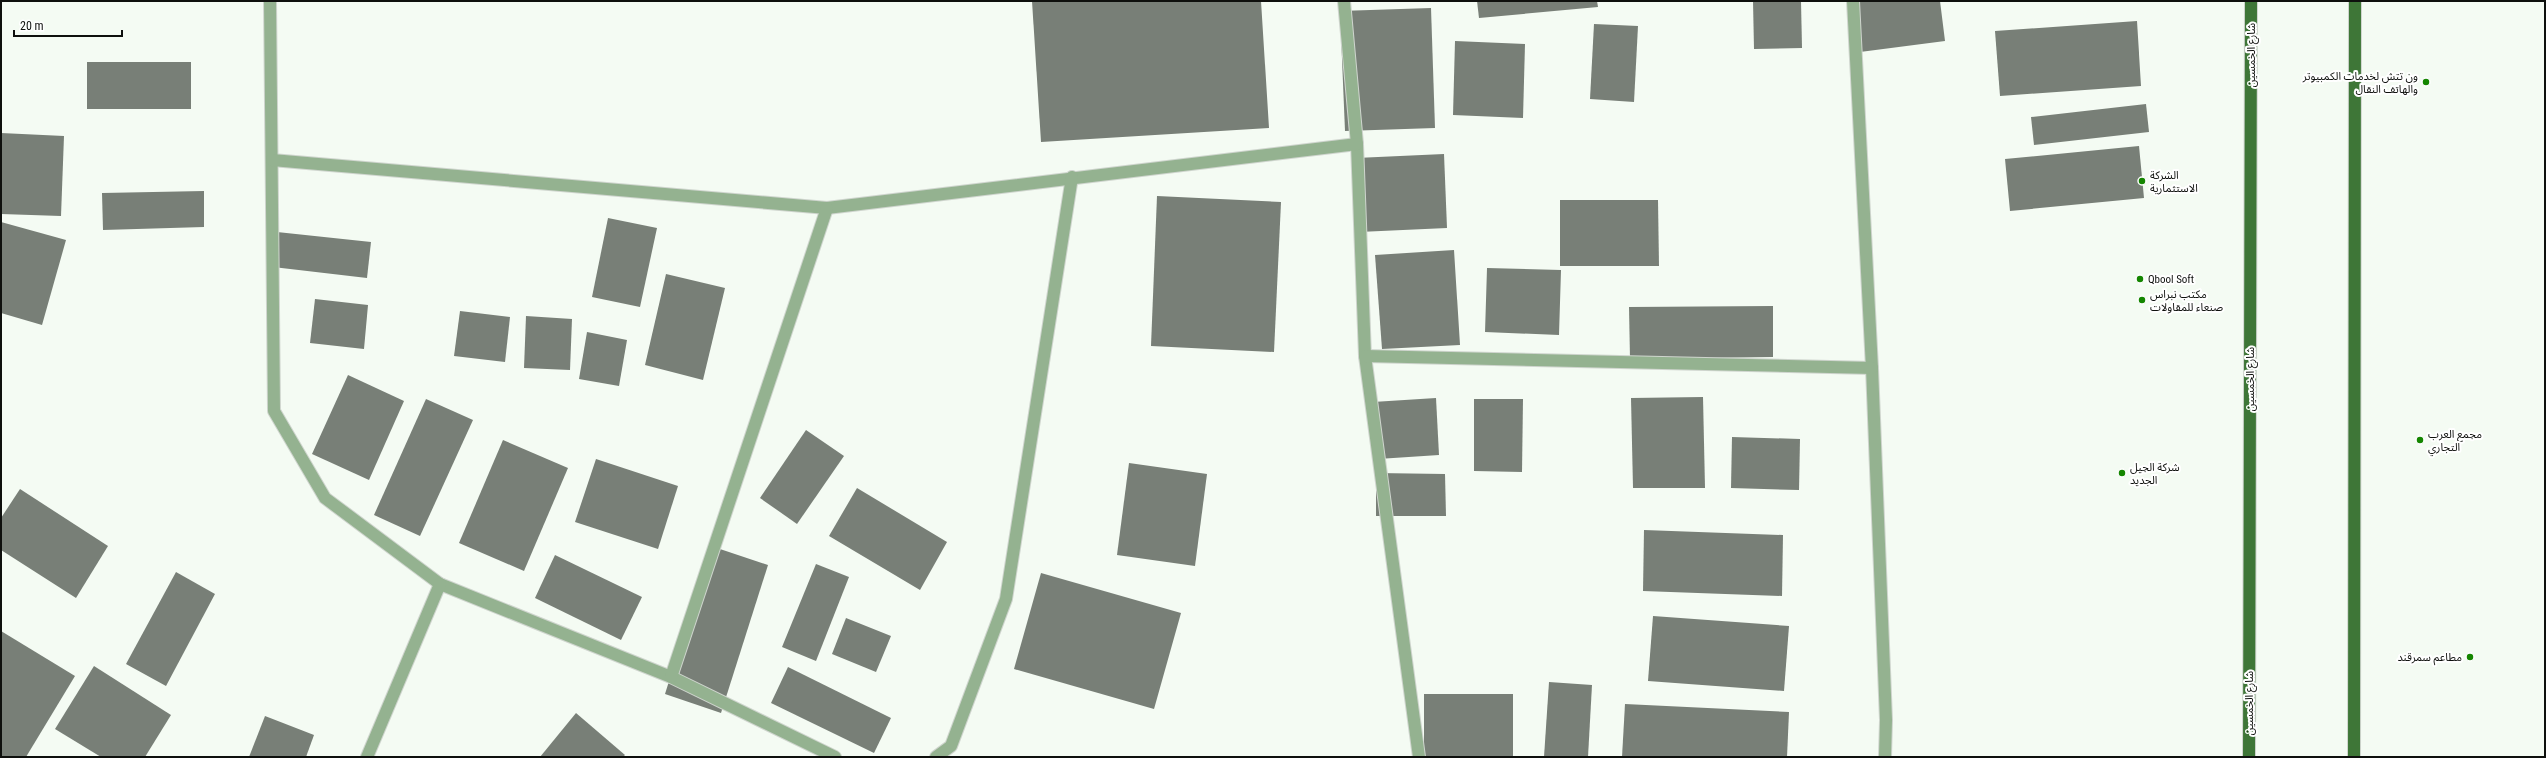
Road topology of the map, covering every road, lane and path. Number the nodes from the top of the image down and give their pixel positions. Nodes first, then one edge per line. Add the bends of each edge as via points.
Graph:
1 (270, 1) edge
2 (1344, 1) edge
3 (1853, 1) edge
4 (2251, 1) edge
5 (2355, 1) edge
6 (1357, 144) junction
7 (272, 160) junction
8 (1072, 177) junction
9 (827, 208) junction
10 (1365, 356) junction
11 (1872, 368) junction
12 (440, 584) junction
13 (671, 677) junction
14 (367, 757) edge
15 (835, 757) edge
16 (936, 757) edge
17 (1419, 757) edge
18 (1884, 757) edge
19 (2249, 757) edge
20 (2354, 757) edge

1 - 7 street
2 - 6 street
3 - 11 street
4 - 19 main road, شارع الخمسين
5 - 20 main road
6 - 8 street
6 - 10 street
7 - 9 street
7 - 12 street via 274,411 326,498
8 - 9 street
8 - 16 street via 1006,598 951,746
9 - 13 street
10 - 11 street
10 - 17 street
11 - 18 street via 1886,720
12 - 13 street
12 - 14 street
13 - 15 street

